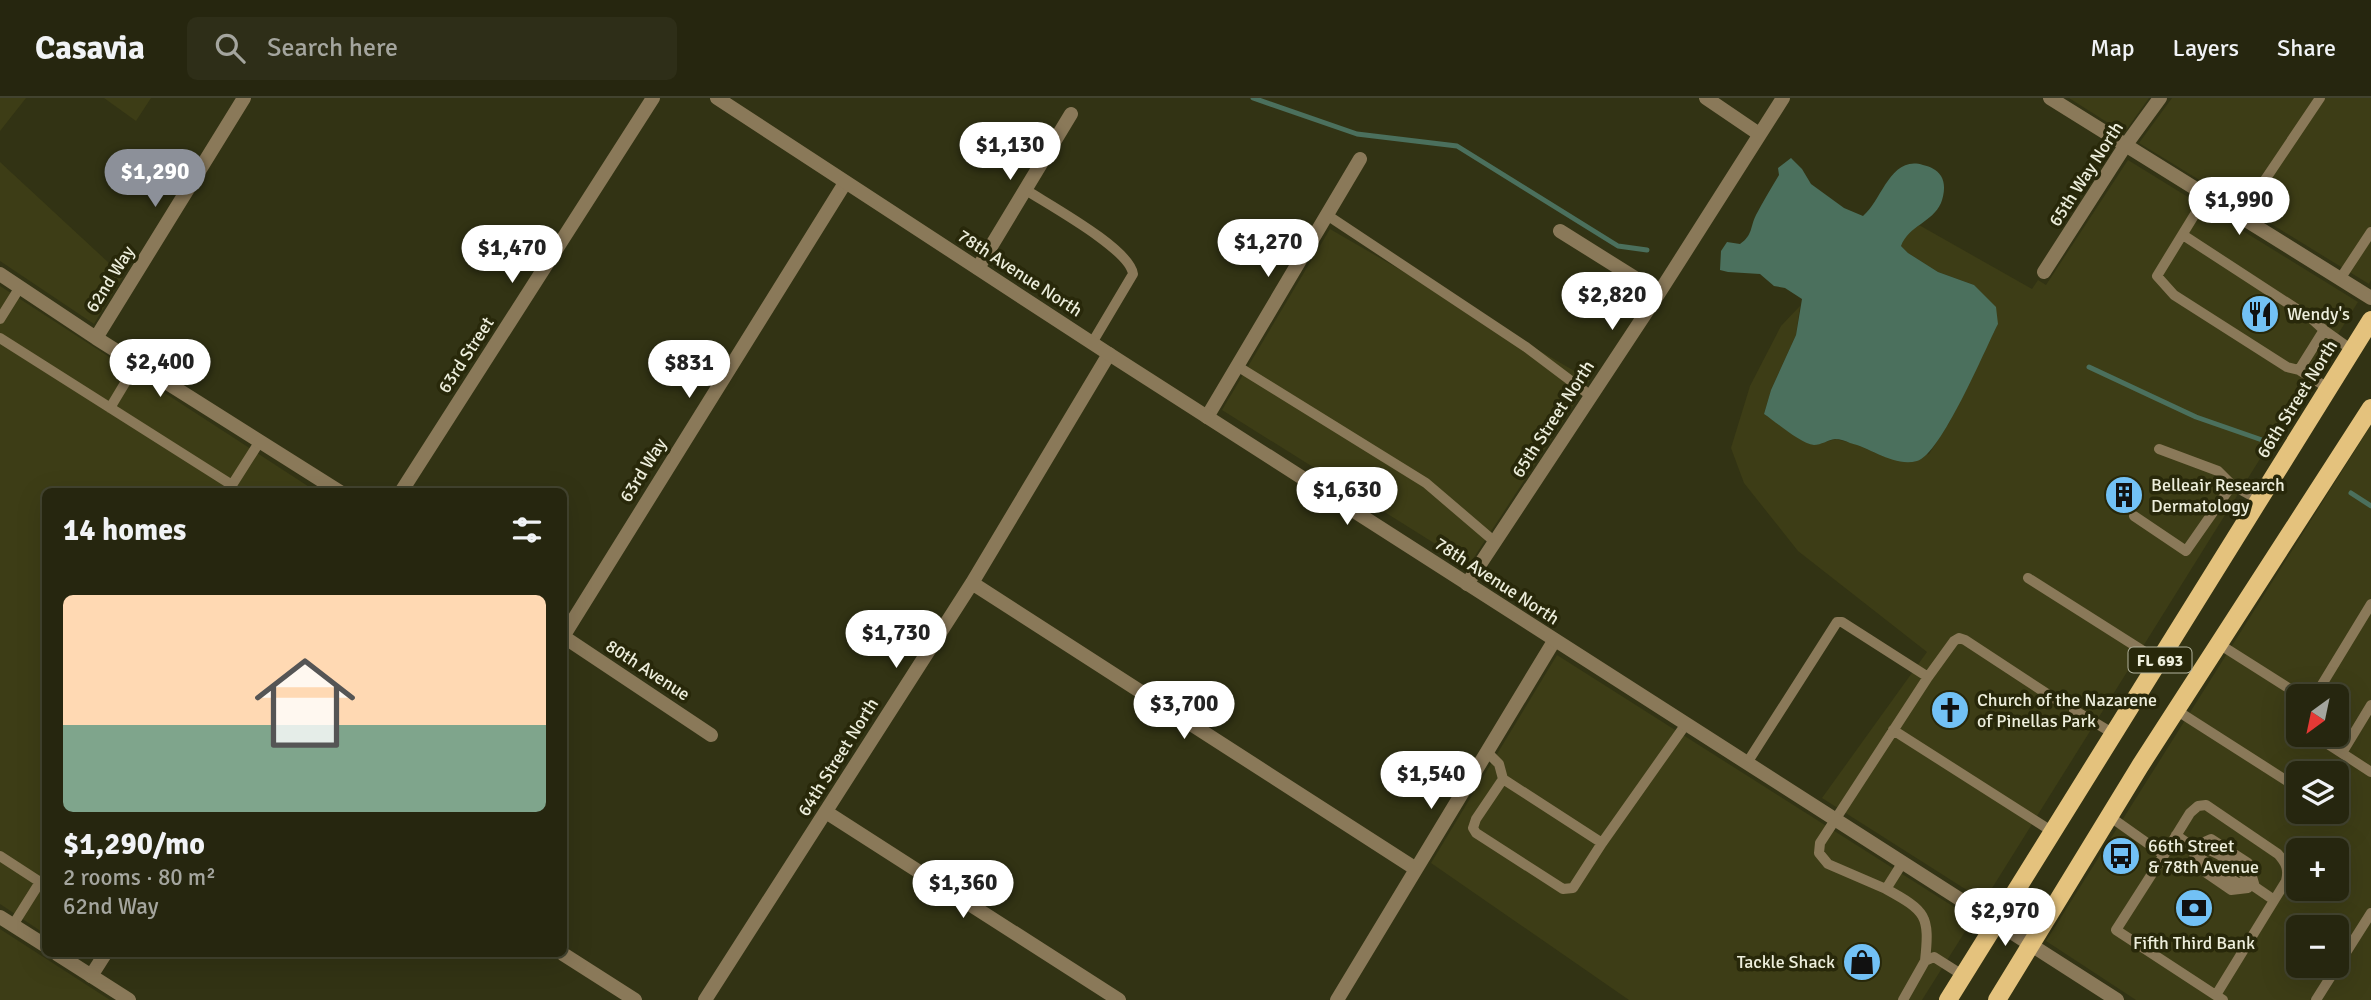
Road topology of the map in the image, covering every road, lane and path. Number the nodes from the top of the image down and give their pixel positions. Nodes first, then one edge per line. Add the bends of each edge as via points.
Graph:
1 (244, 98) edge
2 (653, 98) edge
3 (717, 98) edge
4 (1706, 98) edge
5 (1783, 98) edge
6 (2050, 98) edge
7 (2160, 98) edge
8 (2320, 98) edge
9 (1071, 114) dead end
10 (1759, 134) junction
11 (2126, 146) junction
12 (1360, 159) dead end
13 (845, 183) junction
14 (1026, 190) junction
15 (2206, 196) junction
16 (1327, 215) junction
17 (2240, 217) junction
18 (1560, 231) dead end
19 (2371, 232) edge
20 (2183, 235) junction
21 (978, 268) junction
22 (2045, 272) dead end
23 (0, 274) edge
24 (2340, 279) junction
25 (20, 287) junction
26 (1659, 293) junction
27 (2371, 298) edge
28 (0, 319) edge
29 (2371, 320) edge
30 (2324, 330) junction
31 (0, 338) edge
32 (96, 338) junction
33 (1092, 343) junction
34 (2353, 349) junction
35 (1110, 354) junction
36 (137, 363) junction
37 (1237, 366) junction
38 (2299, 370) junction
39 (2328, 388) junction
40 (1591, 396) junction
41 (110, 408) junction
42 (2371, 408) edge
43 (1207, 417) junction
44 (260, 441) junction
45 (2159, 449) dead end
46 (2232, 485) junction
47 (334, 488) edge
48 (404, 488) edge
49 (2259, 500) junction
50 (2134, 516) dead end
51 (1495, 541) junction
52 (2028, 578) dead end
53 (972, 583) junction
54 (1467, 584) junction
55 (2371, 604) edge
56 (567, 631) edge
57 (567, 638) edge
58 (1554, 641) junction
59 (2219, 644) junction
60 (2159, 661) junction
61 (1928, 677) junction
62 (2322, 684) edge
63 (2286, 686) edge
64 (2055, 699) dead end
65 (2371, 705) edge
66 (2074, 710) dead end
67 (2176, 710) junction
68 (1686, 724) junction
69 (1893, 730) junction
70 (711, 734) dead end
71 (2113, 734) junction
72 (2333, 747) edge
73 (1487, 752) junction
74 (2342, 753) junction
75 (1747, 763) junction
76 (2371, 772) edge
77 (1503, 779) junction
78 (2286, 780) edge
79 (826, 811) junction
80 (2109, 816) junction
81 (1836, 820) junction
82 (2053, 832) junction
83 (2176, 835) junction
84 (1602, 843) junction
85 (2193, 847) junction
86 (2164, 855) junction
87 (0, 856) edge
88 (1903, 862) junction
89 (1416, 869) junction
90 (2255, 887) junction
91 (1886, 889) junction
92 (2274, 900) junction
93 (2371, 912) edge
94 (0, 917) edge
95 (1998, 922) junction
96 (13, 925) junction
97 (42, 943) edge
98 (2032, 944) junction
99 (62, 957) edge
100 (103, 957) edge
101 (567, 957) edge
102 (1925, 961) junction
103 (91, 976) junction
104 (1964, 976) junction
105 (2219, 998) edge
106 (126, 999) edge
107 (635, 1000) edge
108 (705, 1000) edge
109 (1119, 1000) edge
110 (1337, 1000) edge
111 (1903, 1000) edge
112 (1948, 1000) edge
113 (1997, 1000) edge
114 (2117, 1000) edge
115 (2316, 1000) edge

1 - 32 street, 62nd Way
2 - 48 street, 63rd Street
3 - 13 street, 78th Avenue North
4 - 10 street
5 - 10 street, 65th Street North
6 - 11 street
7 - 11 street, 65th Way North
8 - 17 lane
9 - 14 street
10 - 26 street, 65th Street North
11 - 15 street
11 - 22 street, 65th Way North
12 - 16 street
13 - 21 street, 78th Avenue North
13 - 56 street, 63rd Way
14 - 21 street
14 - 33 lane via 1111,245 1132,267 1133,274
15 - 17 street
15 - 20 lane
16 - 37 street
16 - 40 lane via 1515,339
17 - 24 street
18 - 26 street
19 - 24 lane
20 - 30 lane
20 - 38 lane via 2157,276 2174,295 2287,367
21 - 33 street, 78th Avenue North
23 - 25 street
24 - 27 street
25 - 28 lane
25 - 32 street
26 - 40 street, 65th Street North
29 - 34 main road, 66th Street North / FL 693
30 - 34 lane
30 - 38 lane
31 - 41 lane
32 - 36 street
33 - 35 street, 78th Avenue North
34 - 39 main road, 66th Street North / FL 693
35 - 43 street, 78th Avenue North
35 - 53 street, 64th Street North
36 - 41 lane
36 - 44 street
37 - 43 street
37 - 51 lane via 1426,483
38 - 39 lane
39 - 49 main road, 66th Street North / FL 693
40 - 51 street, 65th Street North
41 - 44 lane via 232,485
42 - 59 main road, FL 693
43 - 54 street, 78th Avenue North
44 - 47 street
45 - 46 lane via 2218,471
46 - 49 lane
46 - 50 lane via 2186,551
49 - 60 main road, 66th Street North / FL 693
51 - 54 street, 65th Street North
52 - 60 lane
53 - 79 street, 64th Street North
53 - 89 street
54 - 58 street, 78th Avenue North
55 - 62 lane
57 - 70 street, 80th Avenue
58 - 68 street, 78th Avenue North
58 - 73 street
59 - 63 lane
59 - 67 main road, FL 693
60 - 71 main road, 66th Street North / FL 693
61 - 64 lane via 1959,638
61 - 69 lane
61 - 75 lane via 1836,622
65 - 74 lane
66 - 71 lane
67 - 78 lane
67 - 80 main road, FL 693
68 - 75 street, 78th Avenue North
68 - 84 lane
69 - 81 lane
69 - 82 lane
71 - 82 main road, 66th Street North / FL 693
72 - 74 lane
73 - 77 lane via 1499,764
73 - 89 street
74 - 76 lane
75 - 81 street, 78th Avenue North
77 - 84 lane
77 - 84 lane via 1476,819 1476,833 1563,889 1573,888
79 - 108 street, 64th Street North
79 - 109 street
80 - 86 lane
80 - 98 main road, FL 693
81 - 88 street, 78th Avenue North
81 - 91 lane via 1819,853 1828,864
82 - 95 main road, 66th Street North / FL 693
83 - 85 lane
83 - 86 lane
83 - 92 lane via 2190,813 2206,805 2285,862 2287,881
85 - 90 lane via 2200,858 2236,882
85 - 90 lane via 2211,839 2248,863
86 - 105 lane via 2116,930
87 - 96 lane via 40,882
88 - 91 lane
88 - 95 street, 78th Avenue North
89 - 110 street
90 - 92 lane
91 - 102 lane via 1913,904 1926,920
92 - 105 lane
93 - 115 lane
94 - 96 street
95 - 98 street, 78th Avenue North
95 - 104 main road, 66th Street North / FL 693
96 - 97 street
98 - 113 main road, FL 693
98 - 114 street, 78th Avenue North
99 - 103 street
100 - 103 street
101 - 107 street
102 - 104 lane via 1934,957
102 - 111 lane
103 - 106 street
104 - 112 main road, 66th Street North / FL 693

